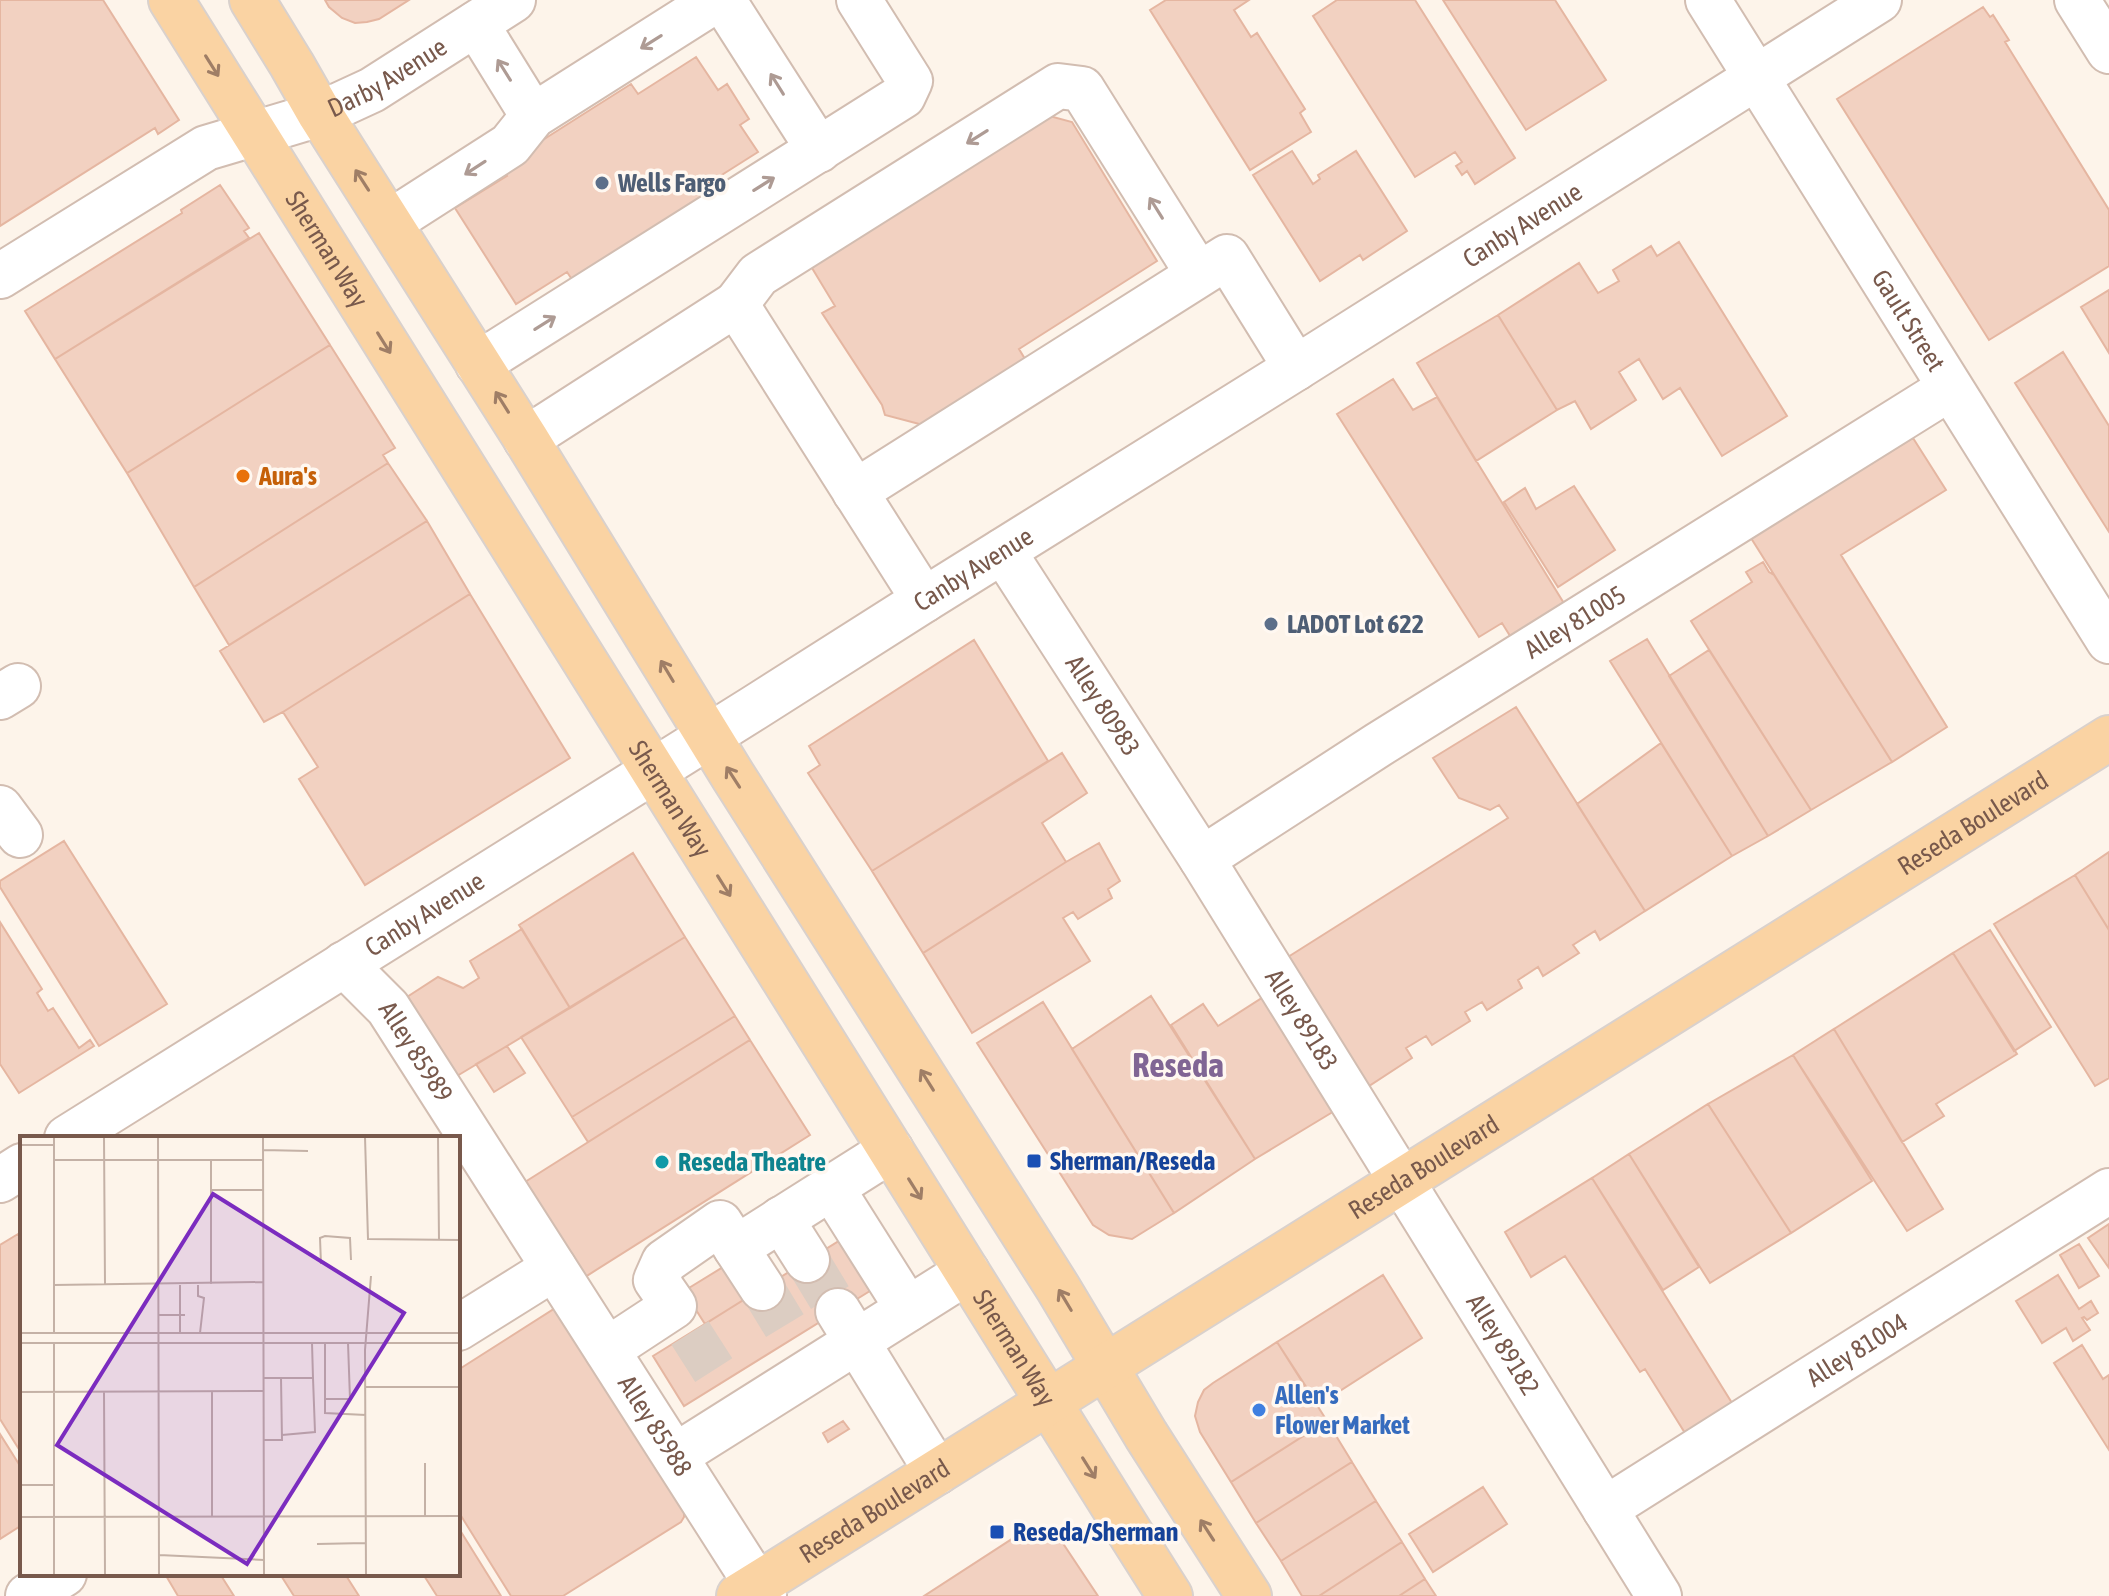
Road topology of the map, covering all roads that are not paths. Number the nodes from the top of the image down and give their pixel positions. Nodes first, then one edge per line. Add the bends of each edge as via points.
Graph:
1 (171, 0) edge
2 (252, 0) edge
3 (513, 0) edge
4 (716, 0) edge
5 (723, 0) edge
6 (859, 0) edge
7 (1708, 0) edge
8 (1879, 0) edge
9 (2077, 0) edge
10 (476, 24) junction
11 (2109, 51) edge
12 (1755, 78) junction
13 (320, 114) junction
14 (533, 116) junction
15 (254, 134) junction
16 (819, 150) junction
17 (390, 222) junction
18 (1198, 274) junction
19 (0, 276) edge
20 (736, 304) junction
21 (478, 364) junction
22 (1296, 368) junction
23 (1950, 388) junction
24 (526, 439) junction
25 (855, 492) junction
26 (1003, 551) junction
27 (924, 600) junction
28 (2109, 641) edge
29 (708, 737) junction
30 (2109, 738) edge
31 (652, 772) junction
32 (1202, 859) junction
33 (344, 964) junction
34 (70, 1136) edge
35 (891, 1150) junction
36 (20, 1167) edge
37 (0, 1180) edge
38 (1401, 1181) junction
39 (831, 1187) junction
40 (2109, 1191) edge
41 (781, 1219) junction
42 (736, 1248) junction
43 (807, 1260) tunnel mouth
44 (554, 1268) junction
45 (967, 1272) junction
46 (762, 1288) tunnel mouth
47 (908, 1309) junction
48 (847, 1326) junction
49 (460, 1327) edge
50 (618, 1343) junction
51 (1106, 1366) junction
52 (1048, 1402) junction
53 (686, 1449) junction
54 (937, 1472) junction
55 (1605, 1509) junction
56 (61, 1576) edge
57 (760, 1587) edge
58 (28, 1596) edge
59 (1170, 1596) edge
60 (1249, 1596) edge
61 (1659, 1596) edge

1 -> 15 main road, Sherman Way
2 - 13 main road
3 - 10 street, Darby Avenue
4 -> 14 street
16 -> 5 street
6 - 16 street via 910,81 903,96
7 - 12 street, Gault Street
8 - 12 street, Canby Avenue
9 - 11 street
10 - 13 street, Darby Avenue via 372,90
14 -> 10 street
12 - 22 street, Canby Avenue
12 - 23 street, Gault Street
13 - 15 street, Darby Avenue
17 -> 13 main road
14 -> 17 street via 510,145
15 - 19 street, Darby Avenue via 195,154
15 -> 31 main road, Sherman Way
21 -> 16 street
17 - 21 main road
18 -> 20 street via 1082,89 1058,86 758,275
18 - 22 street via 1227,257
18 - 25 street
20 - 24 street
20 - 25 street
24 -> 21 main road
22 - 26 street, Canby Avenue
23 - 28 street, Gault Street
23 - 32 street, Alley 81005
29 -> 24 main road
25 - 27 street
26 - 27 street, Canby Avenue
26 - 32 street, Alley 80983
27 - 29 street, Canby Avenue
29 - 31 street, Canby Avenue
51 -> 29 main road
30 - 38 main road, Reseda Boulevard
31 - 33 street, Canby Avenue
31 -> 35 main road, Sherman Way
32 - 38 street, Alley 89183
33 - 34 street, Canby Avenue
33 - 44 street, Alley 85989 via 388,1008
35 - 39 street
35 -> 45 main road, Sherman Way
36 - 37 street
38 - 51 main road, Reseda Boulevard
38 - 55 street, Alley 89182
39 - 41 street
39 - 47 street
40 - 55 street, Alley 81004
41 - 42 street
41 - 43 street
42 - 46 street
42 - 50 street via 720,1223 664,1262 656,1280 682,1320
44 - 49 street
44 - 50 street, Alley 85988
45 - 47 street
45 - 52 main road, Sherman Way
47 - 48 street
48 - 53 street via 732,1398
48 - 54 street
50 - 53 street, Alley 85988
51 - 52 main road, Reseda Boulevard
60 -> 51 main road
52 - 54 main road, Reseda Boulevard
52 -> 59 main road, Sherman Way
53 - 57 street, Alley 85988
54 - 57 main road, Reseda Boulevard
55 - 61 street, Alley 89182
56 - 58 street

